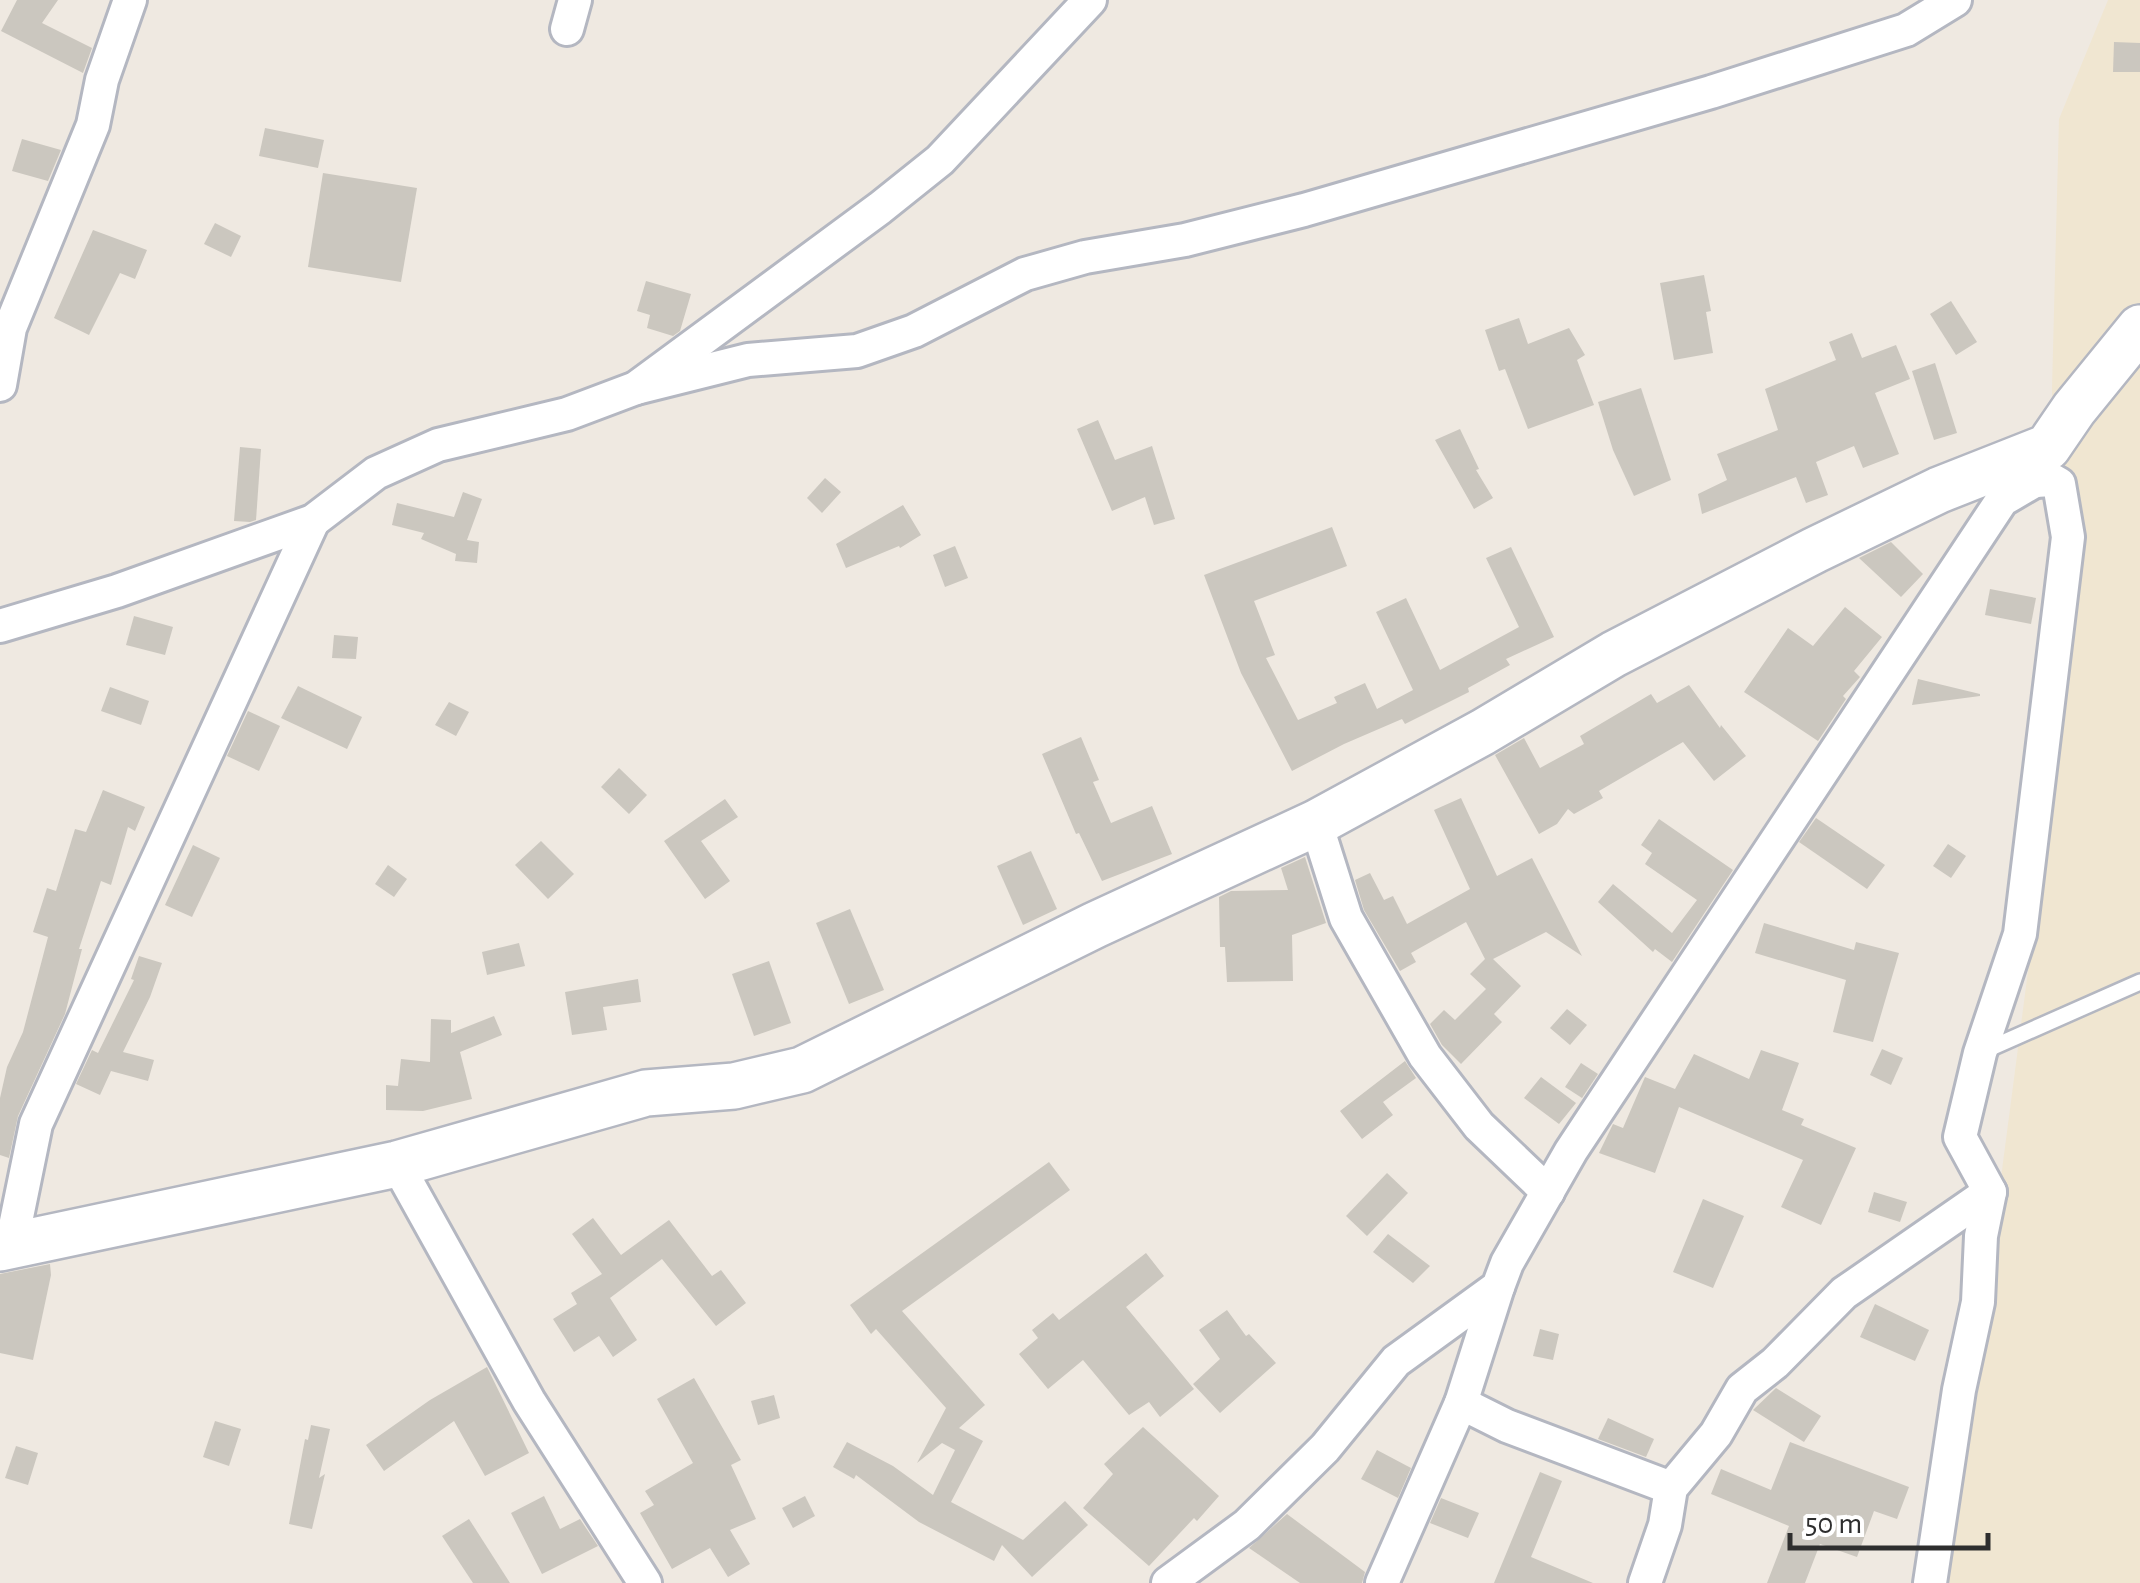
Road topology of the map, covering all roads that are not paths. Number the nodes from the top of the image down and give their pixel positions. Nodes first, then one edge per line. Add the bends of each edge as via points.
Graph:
1 (130, 0) edge
2 (1090, 0) edge
3 (1955, 0) edge
4 (2140, 328) edge
5 (0, 385) edge
6 (636, 388) junction
7 (2043, 463) junction
8 (313, 521) junction
9 (0, 626) edge
10 (1316, 823) junction
11 (2140, 982) edge
12 (1980, 1053) junction
13 (397, 1164) junction
14 (1548, 1192) junction
15 (1990, 1192) junction
16 (6, 1247) edge
17 (1498, 1287) junction
18 (1461, 1403) junction
19 (1670, 1488) junction
20 (645, 1583) edge
21 (1168, 1583) edge
22 (1382, 1583) edge
23 (1645, 1583) edge
24 (1930, 1583) edge

1 - 5 street via 92,125 10,328
2 - 6 street via 940,160
3 - 6 street via 1906,30 1711,92 1288,214 1024,274 914,330 857,350 748,360
4 - 7 main road via 2074,409
6 - 8 street via 567,414 413,455 376,472
7 - 10 main road via 1939,490 1798,558
7 - 12 street via 2035,481 2059,484 2068,538 2020,934
7 - 14 street via 2002,500
8 - 9 street
8 - 16 street via 36,1124
10 - 13 main road via 802,1070 734,1086 646,1093
10 - 14 street via 1346,918 1425,1056 1478,1126
11 - 12 lane
12 - 15 street via 1960,1137
13 - 16 main road
13 - 20 street via 530,1400
14 - 17 street
15 - 19 street via 1844,1292 1742,1389 1716,1434
15 - 24 street
17 - 18 street
17 - 21 street via 1396,1360 1326,1448 1247,1525
18 - 19 street
18 - 22 street
19 - 23 street

